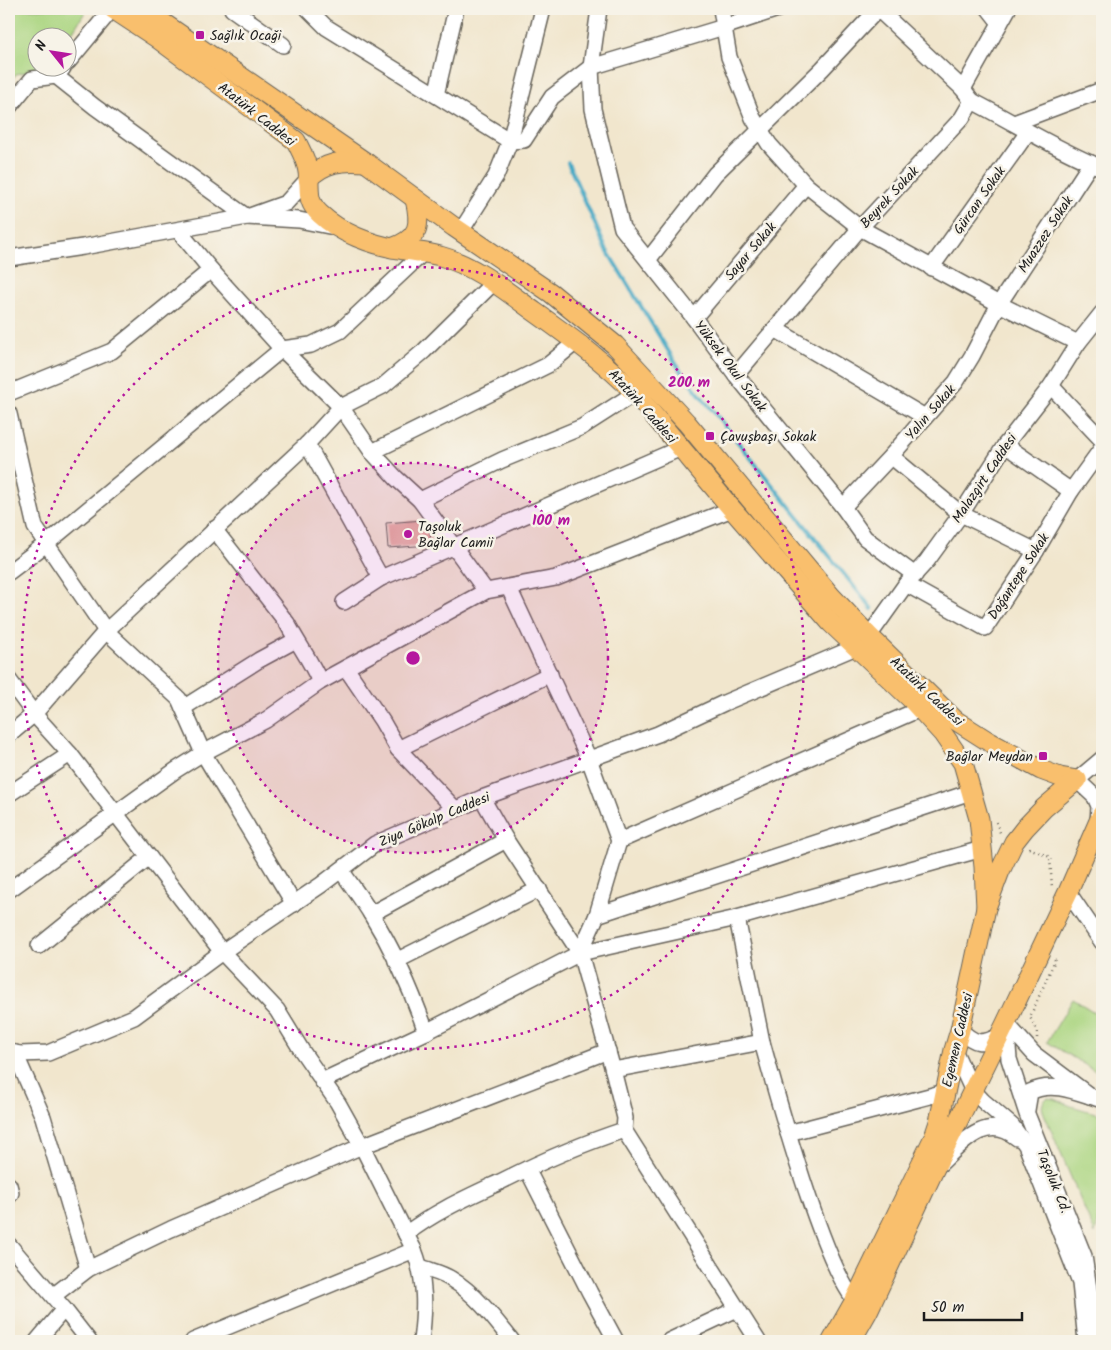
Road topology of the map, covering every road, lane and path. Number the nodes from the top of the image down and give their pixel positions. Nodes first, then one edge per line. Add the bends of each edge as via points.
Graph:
1 (113, 9) edge
2 (146, 9) edge
3 (232, 9) edge
4 (308, 9) edge
5 (456, 9) edge
6 (543, 9) edge
7 (600, 9) edge
8 (721, 9) edge
9 (778, 9) edge
10 (878, 9) edge
11 (989, 9) edge
12 (1008, 9) edge
13 (1000, 23) junction
14 (724, 27) junction
15 (283, 44) dead end
16 (78, 50) edge
17 (592, 67) junction
18 (36, 78) edge
19 (65, 78) edge
20 (1102, 90) edge
21 (436, 95) junction
22 (968, 95) junction
23 (9, 107) edge
24 (1014, 123) junction
25 (760, 129) junction
26 (1028, 132) junction
27 (510, 140) junction
28 (365, 162) junction
29 (1096, 166) edge
30 (308, 179) junction
31 (806, 185) junction
32 (416, 199) junction
33 (247, 218) junction
34 (860, 228) junction
35 (339, 229) junction
36 (178, 230) junction
37 (461, 231) junction
38 (392, 248) junction
39 (423, 253) junction
40 (10, 256) edge
41 (648, 260) junction
42 (931, 268) junction
43 (211, 270) junction
44 (494, 282) junction
45 (999, 304) junction
46 (1102, 312) edge
47 (694, 318) junction
48 (775, 329) junction
49 (576, 342) junction
50 (1078, 343) junction
51 (282, 349) junction
52 (736, 375) junction
53 (1051, 386) junction
54 (9, 393) edge
55 (635, 393) junction
56 (341, 408) junction
57 (9, 414) edge
58 (925, 417) junction
59 (1102, 440) edge
60 (307, 444) junction
61 (1005, 445) junction
62 (681, 448) junction
63 (1102, 448) edge
64 (372, 452) junction
65 (892, 456) junction
66 (1071, 491) junction
67 (420, 500) junction
68 (843, 506) junction
69 (732, 509) junction
70 (961, 514) junction
71 (214, 529) junction
72 (46, 544) junction
73 (455, 546) junction
74 (1036, 551) junction
75 (9, 572) edge
76 (381, 578) junction
77 (910, 580) junction
78 (509, 588) junction
79 (486, 591) junction
80 (344, 602) dead end
81 (106, 631) junction
82 (296, 640) junction
83 (862, 641) junction
84 (346, 668) junction
85 (550, 674) junction
86 (9, 680) edge
87 (320, 682) junction
88 (183, 708) junction
89 (920, 709) junction
90 (34, 714) junction
91 (9, 735) edge
92 (398, 750) junction
93 (204, 753) junction
94 (70, 754) junction
95 (589, 759) junction
96 (1102, 759) edge
97 (1102, 775) edge
98 (1077, 780) junction
99 (971, 792) junction
100 (9, 794) edge
101 (482, 798) junction
102 (455, 809) junction
103 (116, 814) junction
104 (1101, 820) edge
105 (506, 840) junction
106 (619, 841) junction
107 (1022, 845) dead end
108 (982, 849) junction
109 (149, 857) junction
110 (341, 870) junction
111 (540, 889) junction
112 (9, 890) edge
113 (1059, 893) junction
114 (294, 904) junction
115 (986, 908) junction
116 (371, 914) junction
117 (597, 915) junction
118 (737, 918) junction
119 (1102, 942) edge
120 (39, 946) dead end
121 (222, 952) junction
122 (580, 953) junction
123 (1049, 955) dead end
124 (396, 961) junction
125 (1003, 1029) junction
126 (960, 1030) junction
127 (426, 1032) junction
128 (762, 1042) junction
129 (1037, 1042) dead end
130 (954, 1050) junction
131 (608, 1051) junction
132 (12, 1052) edge
133 (614, 1070) junction
134 (322, 1081) junction
135 (972, 1089) junction
136 (945, 1092) junction
137 (1096, 1098) edge
138 (1027, 1114) junction
139 (624, 1130) junction
140 (788, 1133) junction
141 (1026, 1145) junction
142 (362, 1146) junction
143 (527, 1169) junction
144 (934, 1170) junction
145 (9, 1185) edge
146 (9, 1196) edge
147 (406, 1234) junction
148 (9, 1245) edge
149 (414, 1250) junction
150 (421, 1267) junction
151 (88, 1269) junction
152 (53, 1296) junction
153 (861, 1307) junction
154 (64, 1309) junction
155 (737, 1309) junction
156 (37, 1341) edge
157 (89, 1341) edge
158 (193, 1341) edge
159 (421, 1341) edge
160 (512, 1341) edge
161 (616, 1341) edge
162 (669, 1341) edge
163 (758, 1341) edge
164 (832, 1341) edge
165 (851, 1341) edge
166 (1086, 1341) edge
167 (1097, 1341) edge

1 - 16 street
1 - 30 main road, Atatürk Caddesi via 296,141 304,158
2 - 28 main road, Atatürk Caddesi
3 - 15 street
4 - 21 street via 326,27
5 - 21 street
6 - 27 street
7 - 17 street, Yüksek Okul Sokak
8 - 14 street
9 - 14 street
10 - 22 street
10 - 25 street
11 - 13 street
12 - 13 street, Beyrek Sokak
13 - 22 street, Beyrek Sokak
14 - 17 street
14 - 25 street via 728,57
17 - 27 street via 552,97 524,140
17 - 41 street, Yüksek Okul Sokak via 593,109 622,228
18 - 23 street
19 - 33 street via 95,107
20 - 24 street
21 - 27 street
22 - 24 street
22 - 34 street, Beyrek Sokak via 962,118
24 - 26 street
25 - 31 street via 769,144
25 - 41 street via 715,174
26 - 29 street
26 - 42 street, Gürcan Sokak
27 - 37 street via 496,176
28 - 30 main road via 325,165
28 - 32 main road, Atatürk Caddesi
29 - 45 street, Muazzez Sokak
30 - 33 street via 286,203
30 - 35 main road, Atatürk Caddesi via 310,203
31 - 34 street
31 - 47 street, Sayar Sokak
32 - 37 main road, Atatürk Caddesi
32 - 38 main road via 417,229 406,243
33 - 35 street via 299,220
33 - 36 street
34 - 42 street
34 - 48 street, Beyrek Sokak
35 - 38 main road, Atatürk Caddesi
36 - 40 street
36 - 43 street
37 - 83 main road, Atatürk Caddesi via 551,293 616,346 686,422 831,596
38 - 39 main road, Atatürk Caddesi
39 - 44 main road, Atatürk Caddesi via 467,267
39 - 51 street via 340,331 311,345
41 - 47 street, Yüksek Okul Sokak
42 - 45 street
43 - 51 street
43 - 54 street via 112,350
44 - 49 main road, Atatürk Caddesi
44 - 56 street via 384,386
45 - 50 street
45 - 58 street, Yalın Sokak via 956,382
46 - 50 street, Malazgirt Caddesi
47 - 52 street, Yüksek Okul Sokak
48 - 52 street, Beyrek Sokak
48 - 58 street
49 - 55 main road, Atatürk Caddesi via 618,375
49 - 64 street via 548,365
50 - 53 street, Malazgirt Caddesi
51 - 56 street
51 - 72 street
52 - 68 street, Yüksek Okul Sokak
53 - 59 street
53 - 61 street, Malazgirt Caddesi
55 - 62 main road, Atatürk Caddesi
55 - 67 street via 582,427 502,460
56 - 60 street
56 - 64 street
57 - 72 street via 34,527
58 - 65 street, Yalın Sokak
60 - 71 street
60 - 76 street
61 - 66 street
61 - 70 street, Malazgirt Caddesi
62 - 69 main road, Atatürk Caddesi
62 - 73 street
63 - 66 street, Doğantepe Sokak
64 - 67 street
65 - 68 street, Yalın Sokak
65 - 70 street
66 - 74 street, Doğantepe Sokak
67 - 73 street
68 - 77 street, Yüksek Okul Sokak via 865,538
69 - 78 street via 556,578
69 - 83 main road, Atatürk Caddesi via 831,623
70 - 74 street
70 - 77 street, Malazgirt Caddesi
71 - 81 street
71 - 82 street via 287,623
72 - 75 street
72 - 81 street
73 - 76 street
73 - 79 street
74 - 77 street, Doğantepe Sokak via 985,628
76 - 80 street
77 - 83 street, Malazgirt Caddesi
78 - 79 street
78 - 85 street
79 - 84 street
81 - 88 street via 179,699
81 - 90 street
82 - 87 street
82 - 88 street
83 - 89 main road, Atatürk Caddesi
83 - 95 street, Ziya Gökalp Caddesi via 658,734
83 - 98 main road, Atatürk Caddesi via 954,720 988,742 1041,770
84 - 87 street
84 - 92 street
85 - 92 street
85 - 95 street
86 - 90 street
87 - 93 street via 266,720
88 - 93 street
89 - 99 main road, Atatürk Caddesi via 963,763
89 - 106 street
90 - 91 street
90 - 94 street
92 - 102 street
93 - 103 street
93 - 114 street
94 - 100 street
94 - 103 street
95 - 101 street, Ziya Gökalp Caddesi
95 - 106 street
96 - 98 street, Egemen Caddesi
97 - 98 street
98 - 104 street via 1095,797
98 - 115 main road, Egemen Caddesi via 1044,808 1014,842
99 - 108 main road, Atatürk Caddesi via 979,818
99 - 117 street
101 - 102 street, Ziya Gökalp Caddesi
101 - 105 street
102 - 110 street, Ziya Gökalp Caddesi via 375,844
103 - 109 street
103 - 112 street
104 - 113 main road, Egemen Caddesi
105 - 111 street
105 - 116 street
106 - 117 street
107 - 113 path via 1050,857 1052,886
108 - 115 main road, Atatürk Caddesi
108 - 118 street
109 - 120 street
109 - 121 street
110 - 114 street, Ziya Gökalp Caddesi
110 - 116 street
111 - 122 street
111 - 124 street
113 - 119 street
113 - 125 main road, Egemen Caddesi
114 - 121 street, Ziya Gökalp Caddesi
115 - 126 main road, Egemen Caddesi
116 - 124 street
117 - 122 street
118 - 122 street
118 - 128 street
121 - 132 street, Ziya Gökalp Caddesi via 134,1017 48,1053
121 - 134 street via 277,1010
122 - 127 street
122 - 131 street
123 - 129 path via 1055,960 1030,1017 1037,1030
124 - 127 street
125 - 126 street via 989,1041 977,1042
125 - 135 main road, Egemen Caddesi
125 - 137 street
125 - 138 street, Taşoluk Cd.
126 - 130 main road, Egemen Caddesi
127 - 134 street
128 - 133 street
128 - 140 street
130 - 135 street, Taşoluk Cd.
130 - 136 main road, Egemen Caddesi
131 - 133 street
131 - 142 street
132 - 151 street via 43,1117
133 - 139 street via 625,1118
134 - 142 street
135 - 141 street, Taşoluk Cd. via 1012,1126
135 - 144 main road, Egemen Caddesi
136 - 140 street
136 - 153 main road, Egemen Caddesi via 934,1137
137 - 138 street via 1053,1086 1037,1088 1030,1092
138 - 167 street, Taşoluk Cd. via 1084,1256
139 - 143 street
139 - 155 street
140 - 153 street via 838,1272
141 - 144 street via 999,1129 983,1128 966,1139
141 - 166 street, Taşoluk Cd. via 1080,1283
142 - 147 street
142 - 151 street via 171,1229
143 - 147 street via 427,1218
143 - 161 street
144 - 153 main road, Egemen Caddesi
145 - 146 street
147 - 149 street
148 - 152 street
149 - 150 street
149 - 158 street
150 - 159 street via 425,1311
150 - 160 street via 450,1278 472,1295
151 - 152 street
152 - 154 street
153 - 164 main road, Egemen Caddesi
153 - 165 main road, Egemen Caddesi
154 - 156 street
154 - 157 street
155 - 162 street
155 - 163 street

